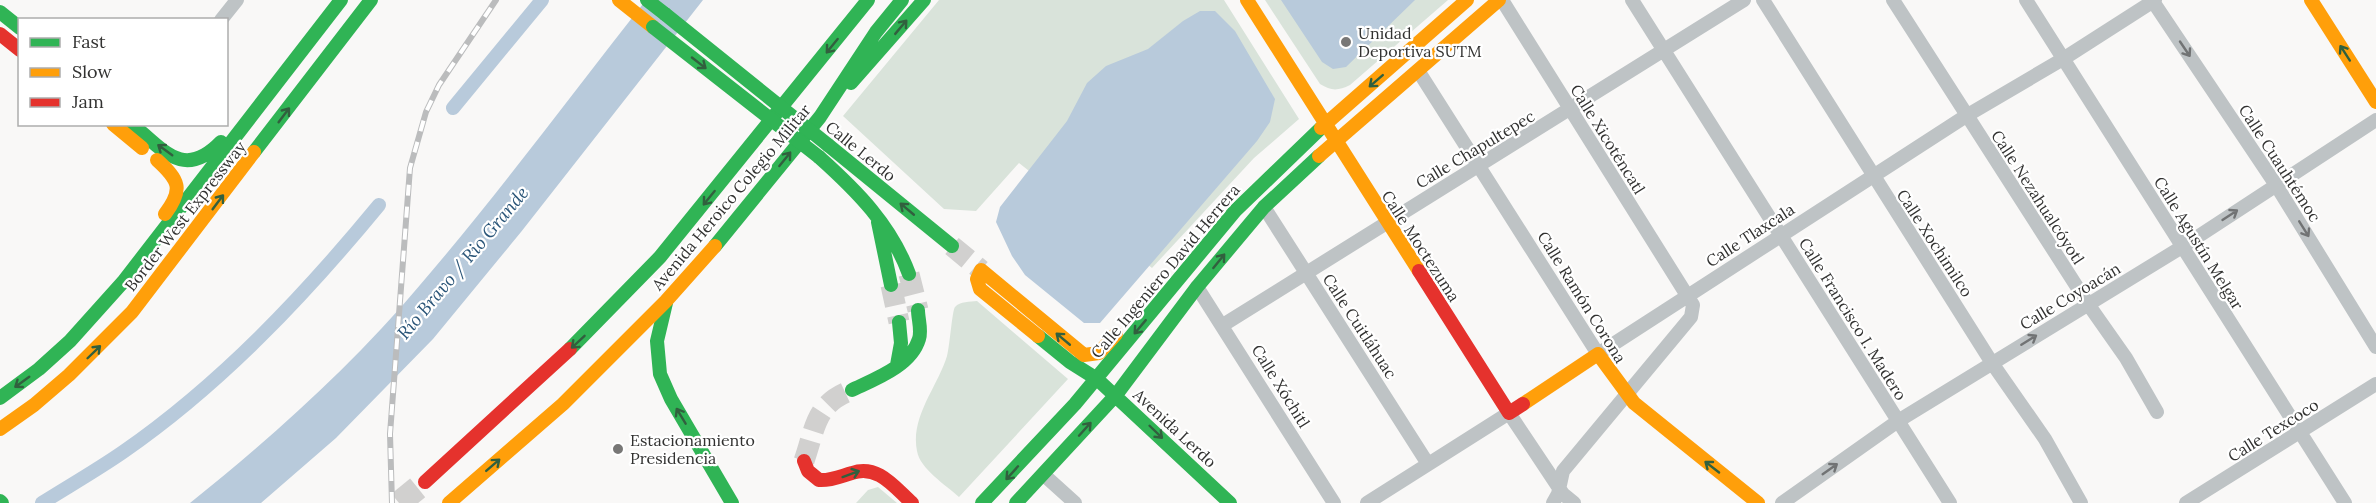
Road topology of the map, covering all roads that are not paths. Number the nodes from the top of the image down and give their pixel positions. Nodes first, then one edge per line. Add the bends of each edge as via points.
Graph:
1 (237, 0) edge
2 (331, 0) edge
3 (341, 0) edge
4 (371, 0) edge
5 (619, 0) edge
6 (647, 0) edge
7 (867, 0) edge
8 (902, 0) edge
9 (924, 0) edge
10 (1247, 0) edge
11 (1467, 0) edge
12 (1500, 0) edge
13 (1632, 0) edge
14 (1744, 0) edge
15 (1763, 0) edge
16 (1893, 0) edge
17 (2026, 0) edge
18 (2154, 0) edge
19 (2311, 0) edge
20 (0, 12) edge
21 (224, 18) edge
22 (18, 26) edge
23 (0, 34) edge
24 (18, 48) edge
25 (1664, 50) junction
26 (2063, 59) junction
27 (1419, 72) junction
28 (2376, 102) edge
29 (1570, 110) junction
30 (1966, 116) junction
31 (819, 117) junction
32 (2376, 120) edge
33 (1327, 124) junction
34 (115, 126) edge
35 (135, 126) edge
36 (1337, 140) junction
37 (1480, 166) junction
38 (1873, 176) junction
39 (2276, 185) junction
40 (1263, 207) junction
41 (875, 213) junction
42 (1386, 223) junction
43 (1782, 235) junction
44 (1210, 238) junction
45 (952, 246) tunnel mouth
46 (2182, 247) junction
47 (909, 273) tunnel mouth
48 (1306, 273) junction
49 (891, 285) tunnel mouth
50 (1197, 287) junction
51 (1688, 295) junction
52 (1165, 297) junction
53 (666, 301) junction
54 (2088, 304) junction
55 (918, 310) tunnel mouth
56 (898, 322) tunnel mouth
57 (1223, 325) junction
58 (2376, 347) edge
59 (1598, 354) junction
60 (1992, 363) junction
61 (897, 365) junction
62 (39, 369) junction
63 (1097, 379) junction
64 (2376, 384) edge
65 (852, 390) tunnel mouth
66 (1116, 395) junction
67 (1626, 395) junction
68 (0, 398) edge
69 (2157, 412) dead end
70 (1509, 413) junction
71 (1899, 421) junction
72 (0, 429) edge
73 (2299, 433) junction
74 (804, 461) dead end
75 (1428, 464) junction
76 (1044, 475) junction
77 (426, 482) tunnel mouth
78 (1559, 488) junction
79 (449, 503) edge
80 (732, 503) edge
81 (912, 503) edge
82 (982, 503) edge
83 (1016, 503) edge
84 (1074, 503) edge
85 (1230, 503) edge
86 (1334, 503) edge
87 (1367, 503) edge
88 (1552, 503) edge
89 (1574, 503) edge
90 (1758, 503) edge
91 (1782, 503) edge
92 (1950, 503) edge
93 (2080, 503) edge
94 (2186, 503) edge
95 (2345, 503) edge

1 - 21 street
2 -> 35 main road via 214,152 202,161 177,158
3 - 62 main road, Border West Expressway via 123,282
72 -> 4 main road, Border West Expressway via 69,375 132,312
5 -> 41 main road, bridge via 819,157
45 -> 6 main road, Calle Lerdo, bridge
7 -> 77 main road, Avenida Heroico Colegio Militar via 660,257 587,334
8 - 31 main road
31 -> 9 main road, Avenida Heroico Colegio Militar
10 - 33 main road, Calle Moctezuma
11 -> 33 main road, Calle Ingeniero David Herrera
12 - 27 main road, Calle Ingeniero David Herrera
12 - 29 street, Calle Xicoténcatl
13 - 25 street, Calle Francisco I. Madero
14 - 25 street, Calle Chapultepec
15 - 38 street, Calle Xochimilco
16 - 30 street, Calle Nezahualcóyotl
17 - 26 street, Calle Agustín Melgar
18 - 26 street, Calle Tlaxcala
18 -> 39 street, Calle Cuauhtémoc
28 -> 19 main road
20 - 22 main road
23 - 24 main road
25 - 29 street, Calle Chapultepec
25 - 43 street, Calle Francisco I. Madero
26 - 30 street, Calle Tlaxcala
26 - 46 street, Calle Agustín Melgar
27 - 36 main road, Calle Ingeniero David Herrera
27 - 37 street, Calle Ramón Corona
29 - 37 street, Calle Chapultepec
29 - 51 street, Calle Xicoténcatl
30 - 38 street, Calle Tlaxcala
30 - 54 street, Calle Nezahualcóyotl
53 -> 31 main road, Avenida Heroico Colegio Militar
32 - 39 street, Calle Coyoacán
33 - 36 main road, Calle Moctezuma
33 - 44 main road, Calle Ingeniero David Herrera via 1259,185
34 - 62 main road via 157,160 178,182 179,192
36 - 40 main road, Calle Ingeniero David Herrera
36 - 42 main road, Calle Moctezuma
37 - 42 street, Calle Chapultepec
37 - 59 street, Calle Ramón Corona
38 - 43 street, Calle Tlaxcala
38 - 60 street, Calle Xochimilco
46 -> 39 street, Calle Coyoacán
39 -> 58 street, Calle Cuauhtémoc
40 - 48 street, Calle Cuitláhuac
50 -> 40 main road, Calle Ingeniero David Herrera
41 - 47 main road via 901,249
41 - 49 main road
42 - 48 street, Calle Chapultepec
42 - 70 main road, Calle Moctezuma
43 - 51 street, Calle Tlaxcala
43 - 71 street, Calle Francisco I. Madero
44 - 52 main road, Calle Ingeniero David Herrera
44 -> 63 main road, Avenida Lerdo via 1193,246 1093,357 1079,353 981,270 976,279 980,289
46 - 54 street, Calle Coyoacán
46 - 73 street, Calle Agustín Melgar
48 - 57 street, Calle Chapultepec
48 - 75 street, Calle Cuitláhuac
50 - 52 main road via 1185,285
50 - 57 street, Calle Xóchitl
50 - 66 main road, Calle Ingeniero David Herrera
51 - 59 street, Calle Tlaxcala
51 - 67 street via 1693,305 1691,317
52 -> 63 main road, Calle Ingeniero David Herrera
79 -> 53 main road, Avenida Heroico Colegio Militar via 563,404
80 -> 53 main road via 660,374 657,341
60 -> 54 street, Calle Coyoacán
54 - 69 street, Calle Nezahualcóyotl
55 - 61 main road via 920,336 913,350
56 - 61 main road via 901,343
57 - 86 street, Calle Xóchitl
59 - 67 main road, Calle Ramón Corona
59 - 70 main road, Calle Tlaxcala
60 - 71 street, Calle Coyoacán
60 - 93 street, Calle Xochimilco via 2045,440
61 - 65 main road
62 -> 68 main road, Border West Expressway
63 - 66 main road, Avenida Lerdo
63 -> 82 main road, Calle Ingeniero David Herrera
64 - 73 street, Calle Texcoco
76 -> 66 main road, Calle Ingeniero David Herrera
66 -> 85 main road, Avenida Lerdo
67 - 78 street via 1563,471
90 -> 67 main road, Calle Ramón Corona
70 - 75 street, Calle Tlaxcala
70 - 78 street, Calle Moctezuma
91 -> 71 street, Calle Coyoacán
71 - 92 street, Calle Francisco I. Madero
73 - 94 street, Calle Texcoco
73 - 95 street, Calle Agustín Melgar
74 -> 81 main road via 813,477 825,481 856,471 877,472
75 - 87 street, Calle Tlaxcala
76 - 83 main road, Calle Ingeniero David Herrera
76 - 84 street
78 - 88 street
78 - 89 street, Calle Moctezuma

